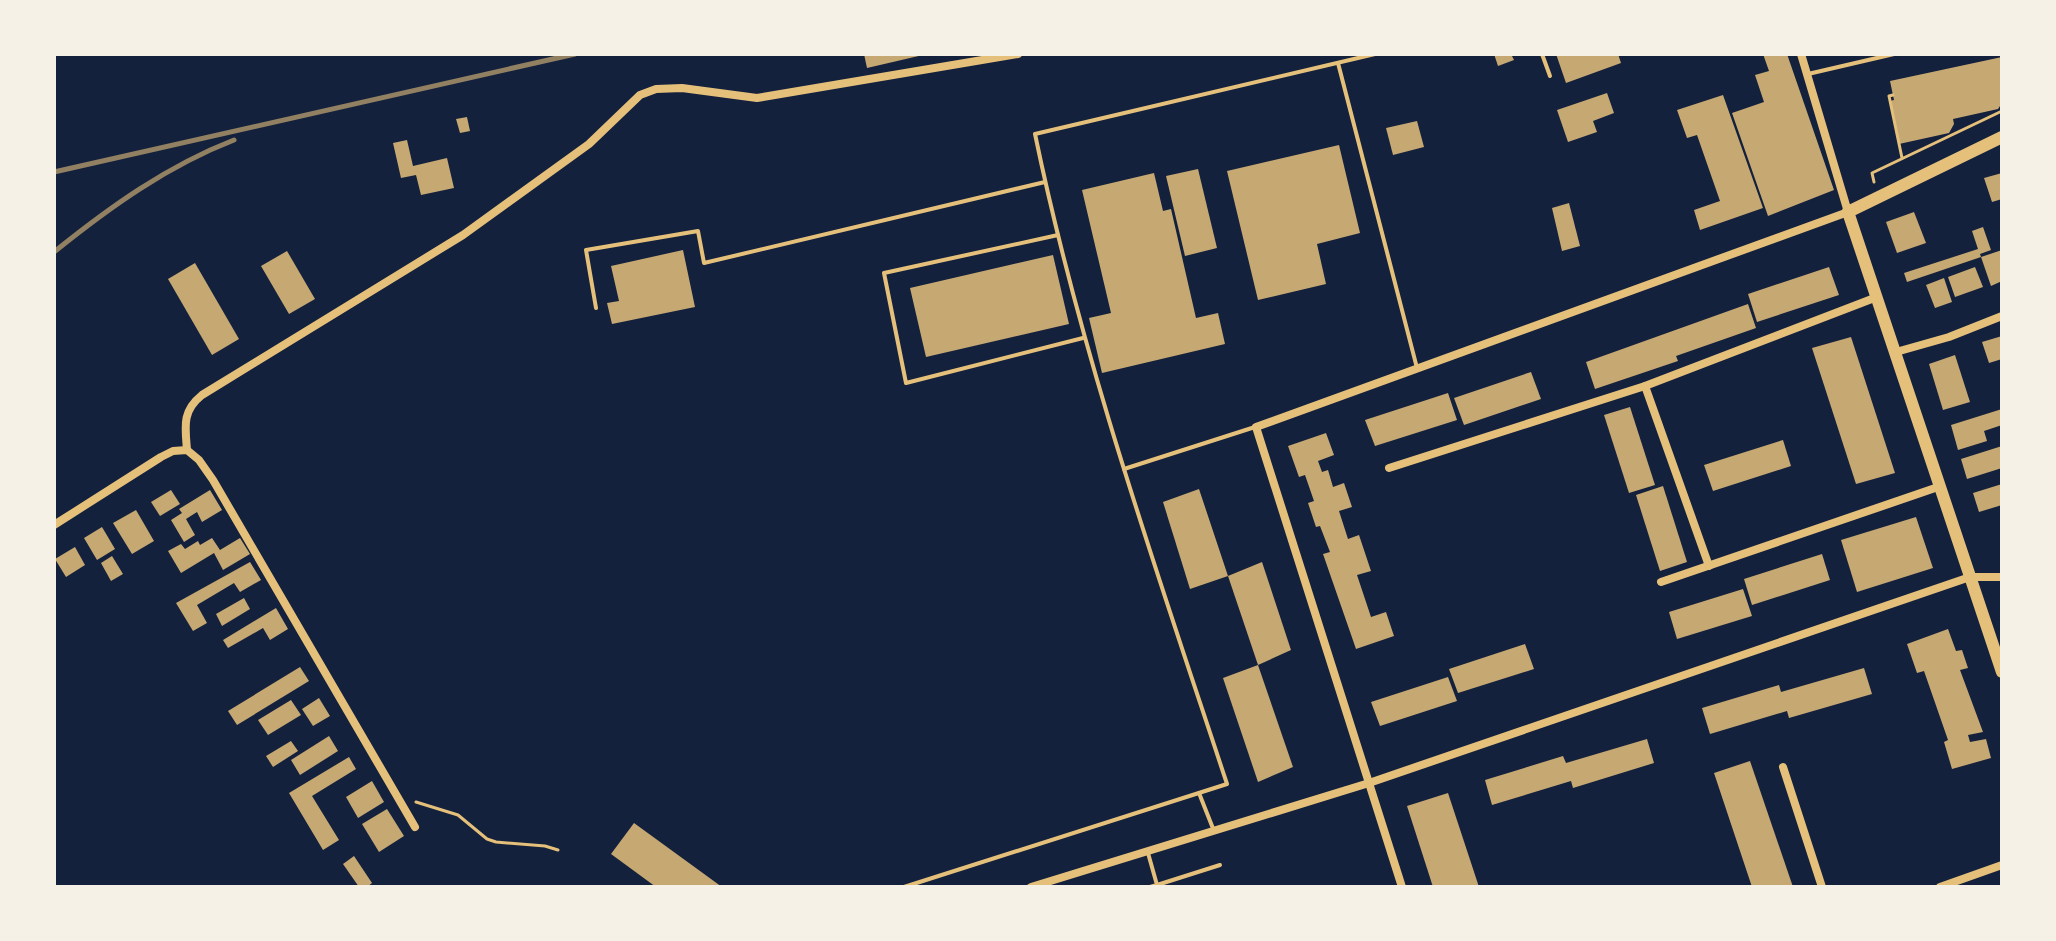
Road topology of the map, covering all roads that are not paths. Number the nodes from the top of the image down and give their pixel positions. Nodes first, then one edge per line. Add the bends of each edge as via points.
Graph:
1 (1018, 54) edge
2 (1375, 54) edge
3 (1542, 54) edge
4 (1801, 54) edge
5 (1894, 54) edge
6 (1338, 63) junction
7 (1808, 74) junction
8 (1550, 76) dead end
9 (2002, 137) edge
10 (1045, 182) junction
11 (1848, 212) junction
12 (1058, 235) junction
13 (1877, 297) junction
14 (596, 308) dead end
15 (2002, 316) edge
16 (1083, 338) junction
17 (1896, 352) junction
18 (1417, 368) junction
19 (1645, 386) junction
20 (1256, 427) junction
21 (187, 450) junction
22 (1389, 468) dead end
23 (1124, 469) junction
24 (1941, 486) junction
25 (54, 525) edge
26 (1709, 566) junction
27 (1970, 577) junction
28 (2002, 577) edge
29 (1661, 582) dead end
30 (2002, 672) edge
31 (1783, 767) dead end
32 (1369, 783) junction
33 (1199, 793) junction
34 (415, 827) dead end
35 (1214, 831) junction
36 (1147, 851) junction
37 (1220, 865) dead end
38 (2002, 865) edge
39 (1157, 885) junction
40 (904, 887) edge
41 (1031, 887) edge
42 (1150, 887) edge
43 (1402, 887) edge
44 (1822, 887) edge
45 (1940, 887) edge

1 - 21 street via 757,98 682,88 640,95 589,144 463,235 202,395 186,414
2 - 6 lane
3 - 8 lane
4 - 7 street
5 - 7 lane
6 - 10 lane via 1035,134
6 - 18 lane
7 - 11 street
9 - 11 main road
10 - 12 lane
10 - 14 lane via 704,263 698,231 586,250
11 - 13 main road
11 - 18 street
12 - 16 lane
12 - 16 lane via 884,273 906,383
13 - 17 main road
13 - 19 street
15 - 17 street
16 - 23 lane
17 - 24 main road
18 - 20 street
19 - 22 street
19 - 26 street
20 - 23 lane
20 - 32 street
21 - 25 street via 161,457
21 - 34 street via 213,480
23 - 33 lane via 1227,784
24 - 26 street
24 - 27 main road
26 - 29 street
27 - 28 street
27 - 30 main road
27 - 32 street
31 - 44 street
32 - 35 street
32 - 43 street
33 - 35 lane
33 - 40 lane
35 - 36 street
36 - 39 lane
36 - 41 street
37 - 39 lane
38 - 45 street
39 - 42 lane

